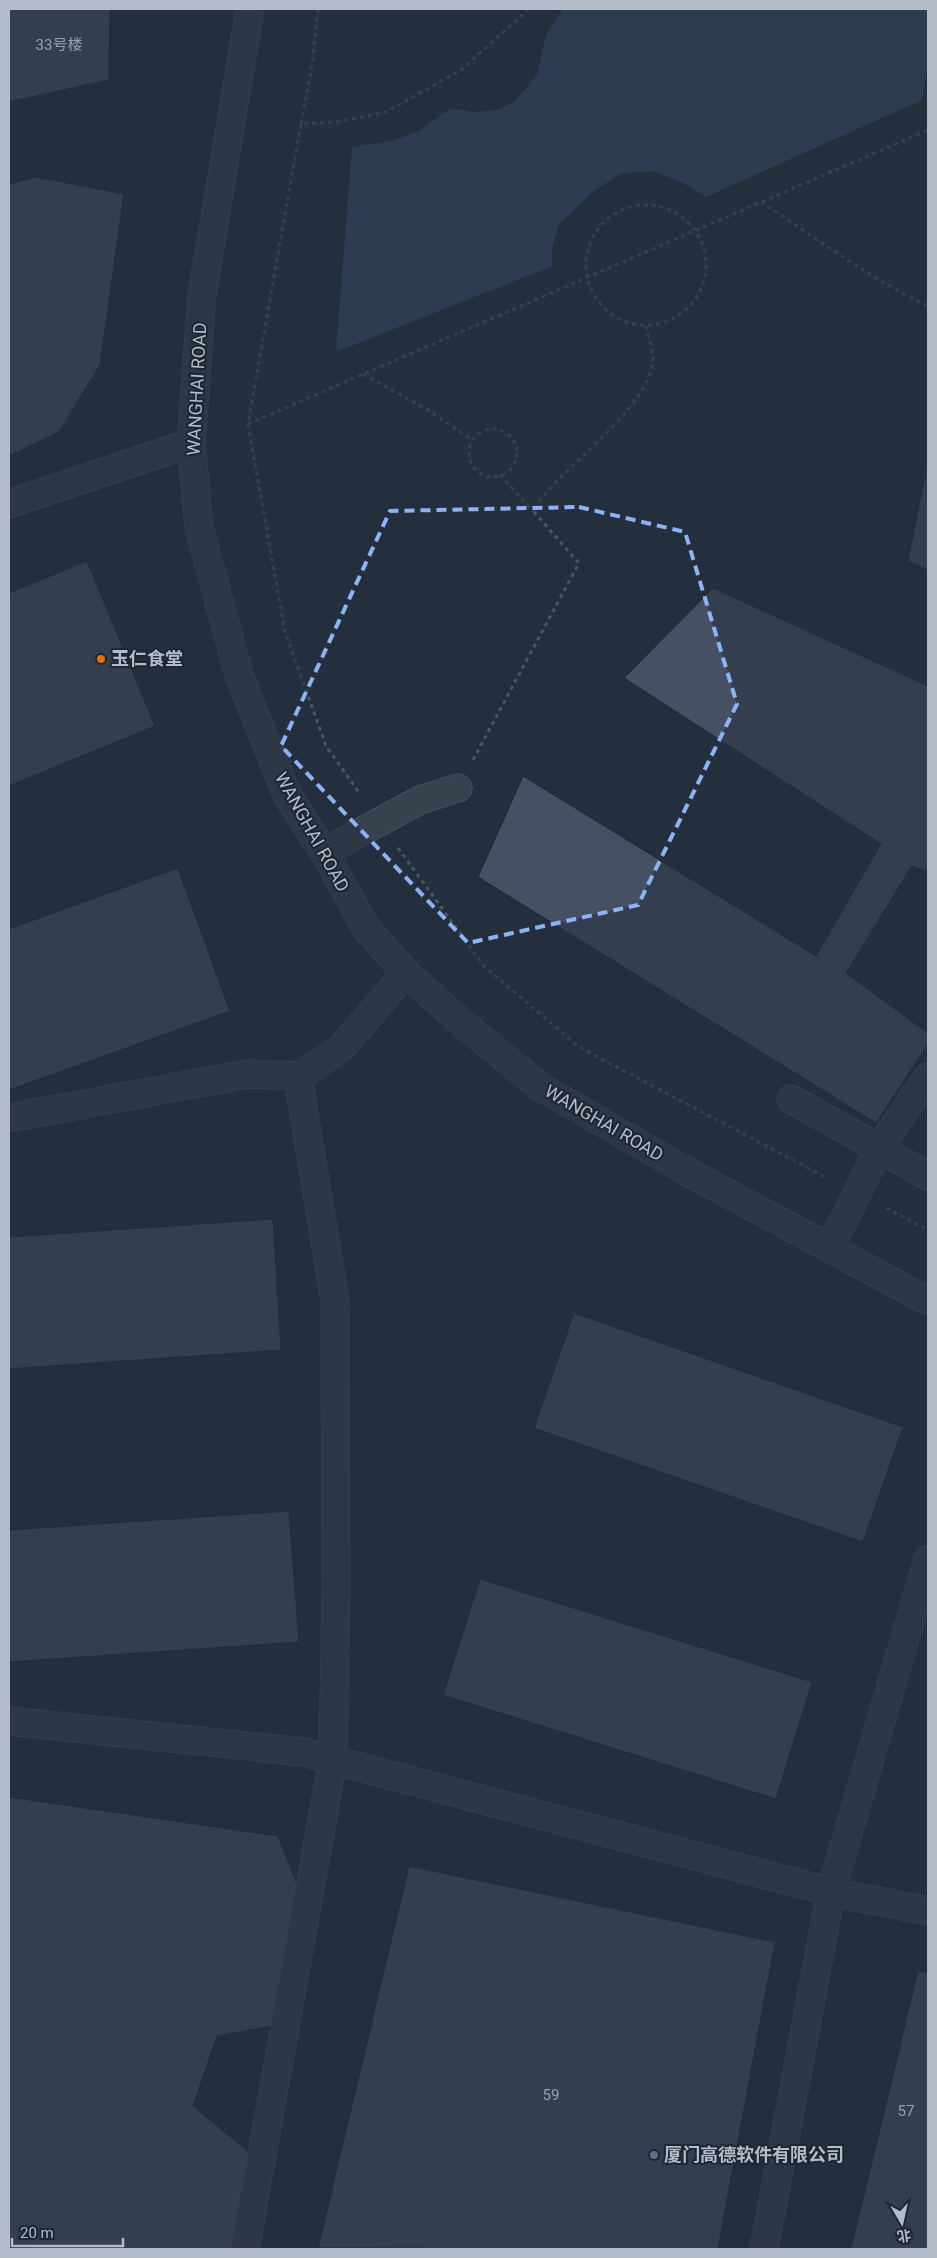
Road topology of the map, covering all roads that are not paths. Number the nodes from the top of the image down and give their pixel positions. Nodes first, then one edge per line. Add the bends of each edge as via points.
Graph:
1 (250, 9) edge
2 (191, 443) junction
3 (9, 504) edge
4 (458, 788) road end
5 (324, 852) junction
6 (406, 972) junction
7 (301, 1076) junction
8 (928, 1077) edge
9 (791, 1099) dead end
10 (9, 1118) edge
11 (879, 1148) junction
12 (928, 1176) edge
13 (828, 1246) junction
14 (928, 1300) edge
15 (928, 1559) edge
16 (9, 1721) edge
17 (332, 1760) junction
18 (831, 1892) junction
19 (928, 1911) edge
20 (246, 2249) edge
21 (764, 2249) edge

1 - 2 street, WANGHAI ROAD via 202,295
2 - 3 street
2 - 5 street, WANGHAI ROAD via 199,527 239,675 287,795
4 - 5 street via 420,800
5 - 6 street, WANGHAI ROAD via 366,928
6 - 7 street via 342,1047
6 - 13 street, WANGHAI ROAD via 539,1086 688,1172
7 - 10 street via 247,1074
7 - 17 street via 298,1078 335,1301 336,1590
8 - 11 street
9 - 11 street
11 - 12 street
11 - 13 street
13 - 14 street, WANGHAI ROAD
15 - 18 street
16 - 17 street via 303,1752
17 - 18 street
17 - 20 street
18 - 19 street
18 - 21 street

